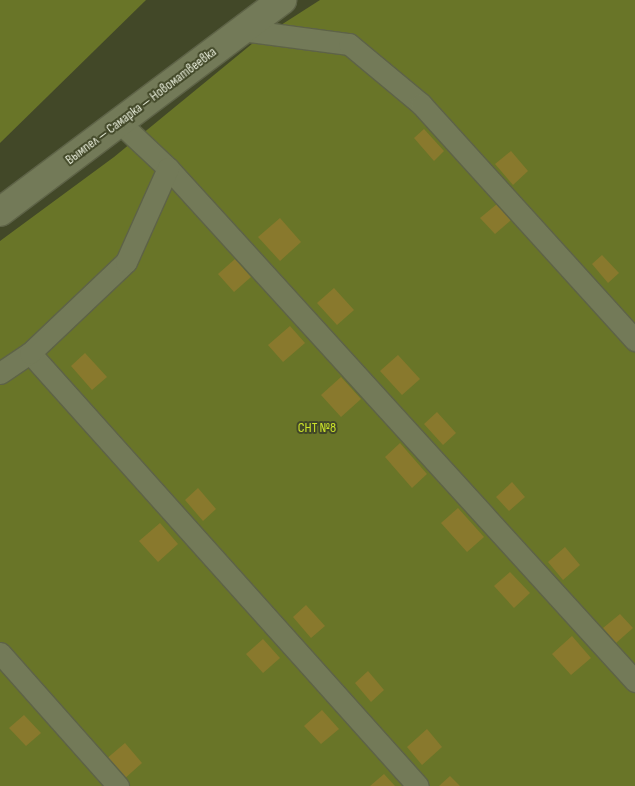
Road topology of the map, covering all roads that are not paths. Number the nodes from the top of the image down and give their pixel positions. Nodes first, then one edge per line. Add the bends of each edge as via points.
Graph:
1 (282, 0) edge
2 (242, 30) junction
3 (119, 122) junction
4 (168, 168) junction
5 (0, 212) edge
6 (635, 340) edge
7 (30, 353) junction
8 (0, 373) edge
9 (0, 653) edge
10 (635, 682) edge
11 (118, 786) edge
12 (418, 786) edge

1 - 2 main road, Вымпел — Самарка — Новоматвеевка
2 - 3 main road, Вымпел — Самарка — Новоматвеевка
2 - 6 street via 349,44 421,104
3 - 4 street
3 - 5 main road, Вымпел — Самарка — Новоматвеевка
4 - 7 street via 126,262
4 - 10 street
7 - 8 street
7 - 12 street
9 - 11 street

